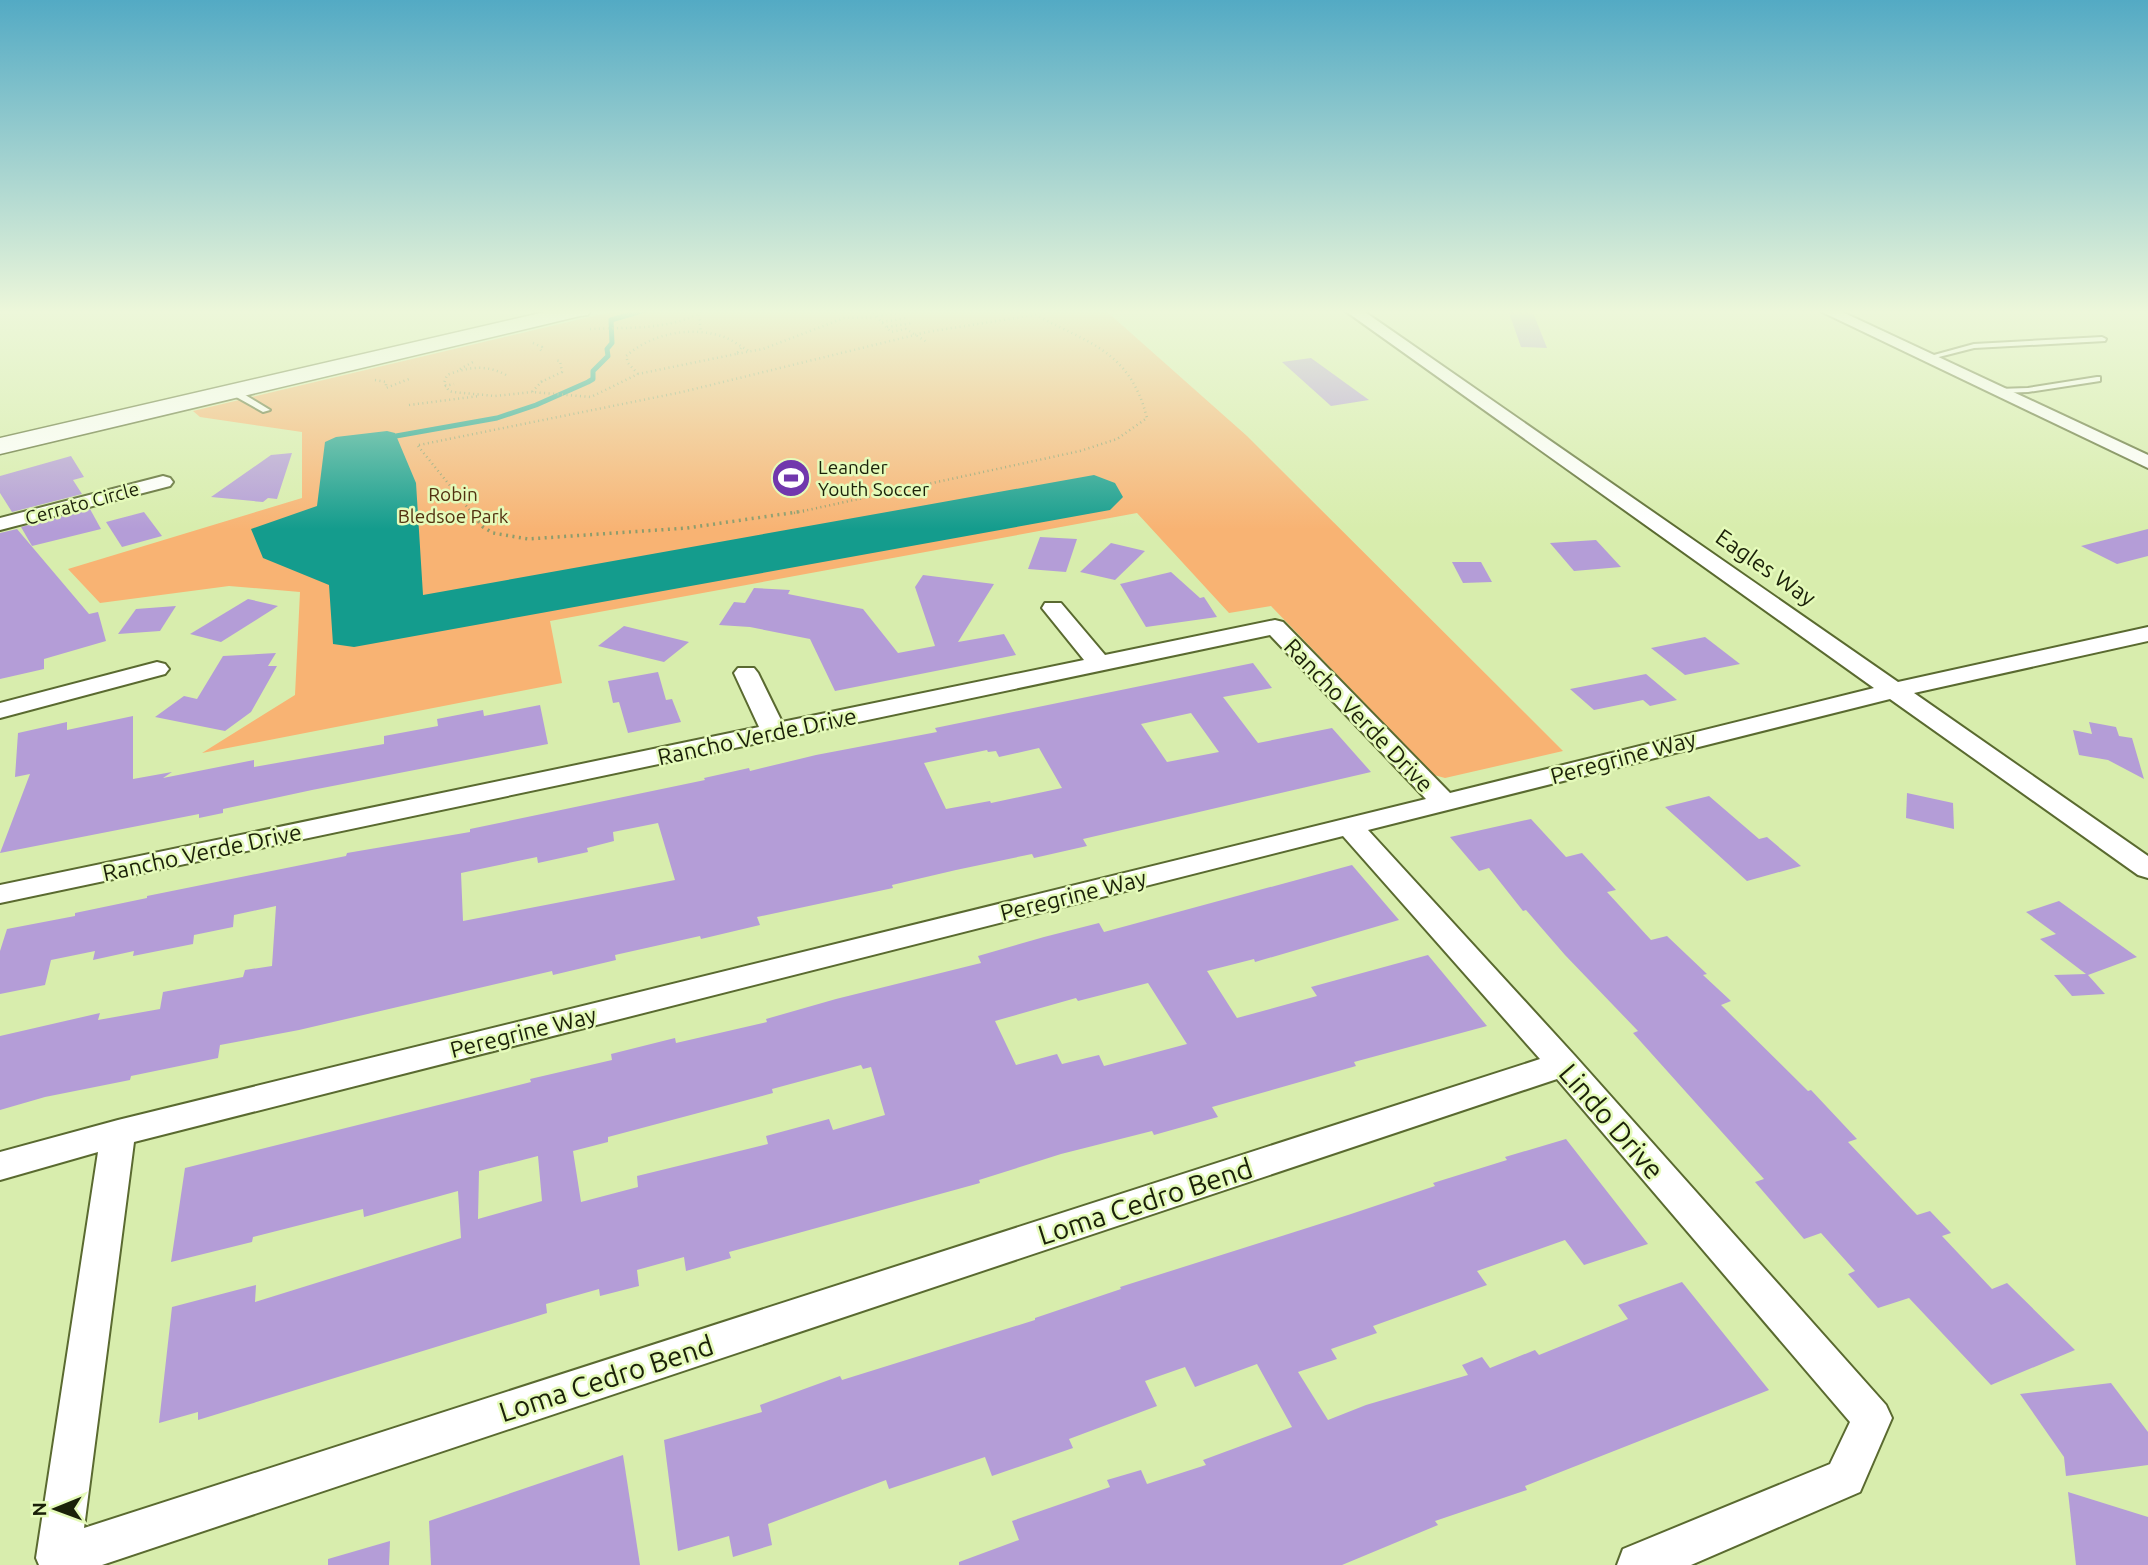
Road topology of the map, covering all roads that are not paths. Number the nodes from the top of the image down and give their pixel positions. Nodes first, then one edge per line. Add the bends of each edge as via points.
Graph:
1 (272, 383) edge
2 (1457, 383) edge
3 (1981, 383) edge
4 (2072, 383) edge
5 (1998, 391) junction
6 (234, 392) junction
7 (266, 410) dead end
8 (0, 446) edge
9 (2148, 461) edge
10 (163, 482) dead end
11 (0, 524) edge
12 (1053, 608) dead end
13 (2148, 634) edge
14 (1100, 664) junction
15 (157, 669) dead end
16 (746, 673) dead end
17 (1894, 688) junction
18 (0, 711) edge
19 (774, 732) junction
20 (1444, 802) junction
21 (1349, 826) junction
22 (2148, 869) edge
23 (0, 894) edge
24 (1563, 1065) junction
25 (118, 1133) junction
26 (0, 1166) edge
27 (1872, 1418) joint
28 (1639, 1565) edge

1 - 6 main road
2 - 17 street, Eagles Way
3 - 5 street
4 - 5 lane
5 - 9 street
6 - 7 lane
6 - 8 main road
10 - 11 street, Cerrato Circle
12 - 14 street
13 - 17 street, Peregrine Way
14 - 19 street, Rancho Verde Drive
14 - 20 street, Rancho Verde Drive via 1275,627
15 - 18 street
16 - 19 street
17 - 20 street, Peregrine Way
17 - 22 street, Eagles Way
19 - 23 street, Rancho Verde Drive
20 - 21 street, Peregrine Way
21 - 24 street, Lindo Drive
21 - 25 street, Peregrine Way
24 - 25 street, Loma Cedro Bend via 58,1558
24 - 27 street, Lindo Drive
25 - 26 street, Peregrine Way
27 - 28 street via 1845,1478

